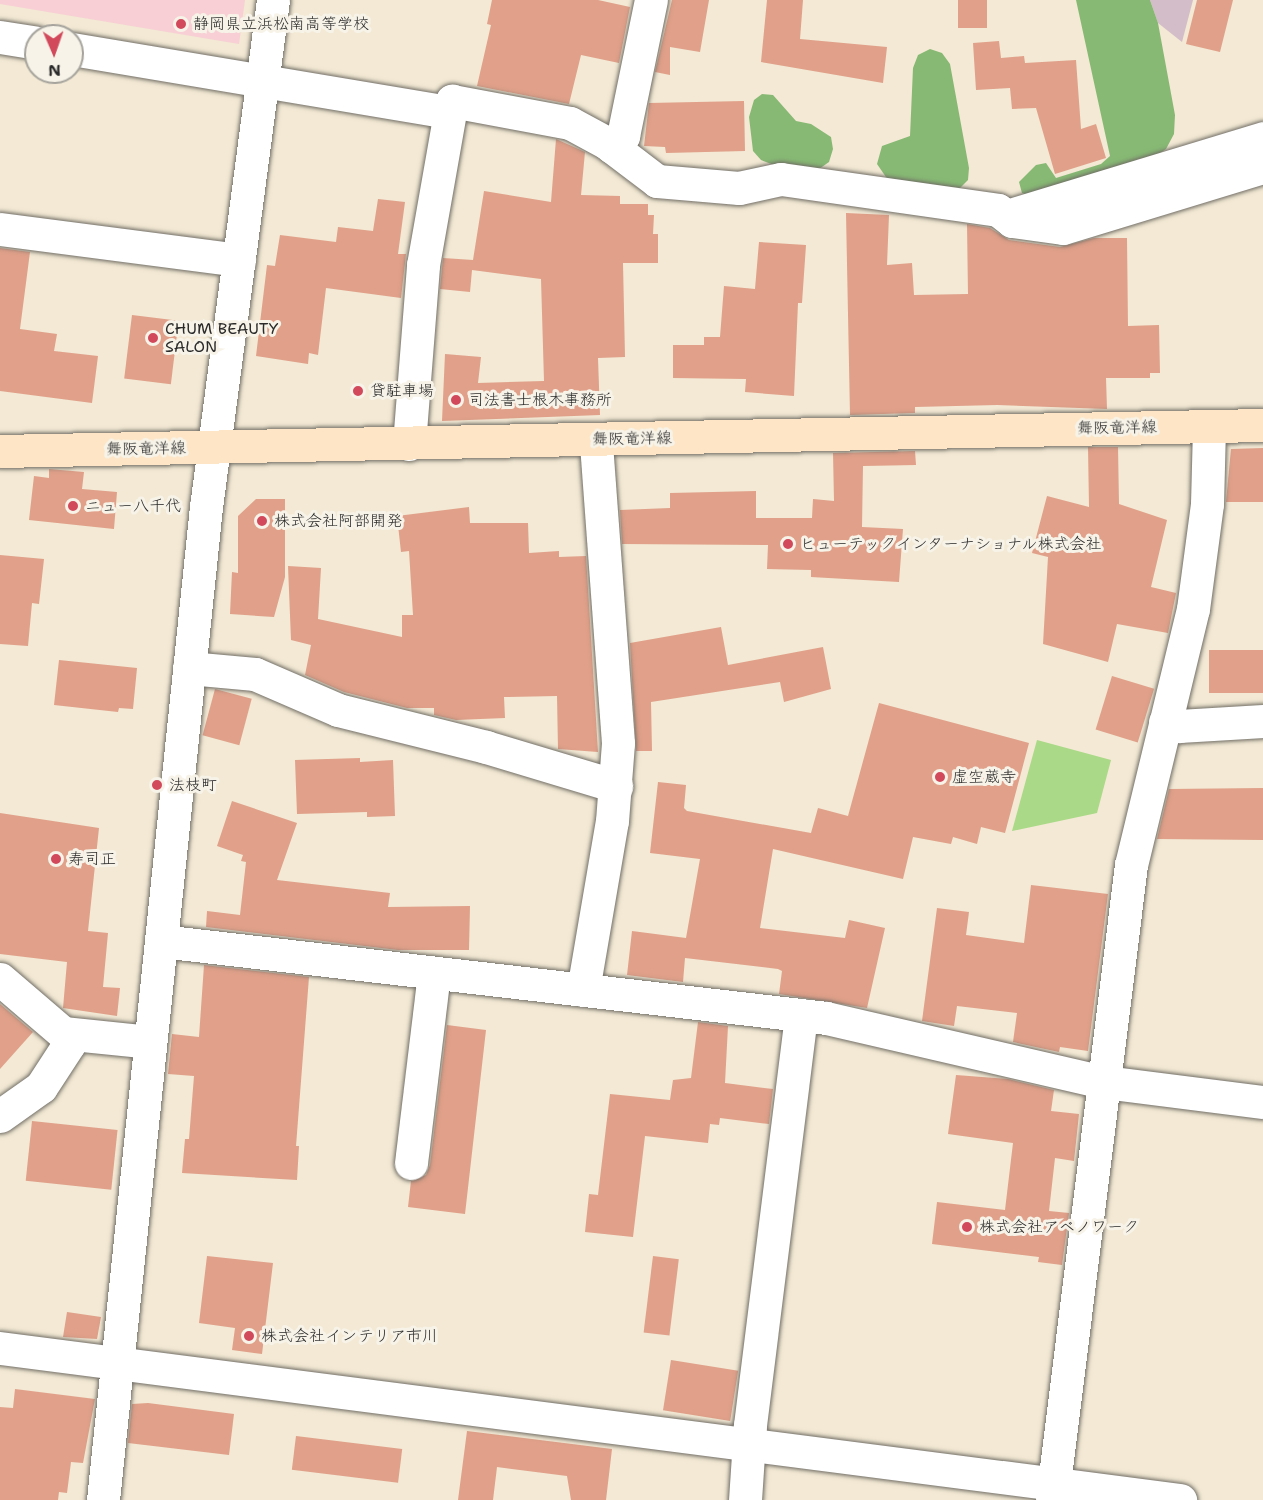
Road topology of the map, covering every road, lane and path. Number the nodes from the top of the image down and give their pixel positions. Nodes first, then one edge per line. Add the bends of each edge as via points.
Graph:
1 (273, 0) edge
2 (651, 0) edge
3 (0, 37) edge
4 (24, 41) edge
5 (84, 51) edge
6 (263, 81) junction
7 (450, 112) junction
8 (1263, 138) edge
9 (612, 147) junction
10 (1263, 167) edge
11 (1007, 216) junction
12 (0, 229) edge
13 (239, 260) junction
14 (1263, 425) edge
15 (1209, 426) junction
16 (596, 440) junction
17 (409, 444) junction
18 (215, 449) junction
19 (0, 451) edge
20 (189, 668) junction
21 (1263, 721) edge
22 (1165, 722) junction
23 (616, 786) junction
24 (161, 941) junction
25 (434, 973) junction
26 (0, 979) edge
27 (583, 990) junction
28 (801, 1015) junction
29 (70, 1034) junction
30 (150, 1042) junction
31 (1104, 1082) junction
32 (1263, 1102) edge
33 (0, 1116) edge
34 (411, 1163) dead end
35 (0, 1348) edge
36 (117, 1366) junction
37 (750, 1446) junction
38 (1053, 1492) edge
39 (103, 1500) edge
40 (745, 1500) edge
41 (1180, 1500) edge

1 - 6 street
2 - 9 street via 623,136
3 - 4 street
5 - 6 street
6 - 7 street
6 - 13 street
7 - 9 street via 452,101 549,118 589,132
7 - 17 street via 423,265
8 - 11 street
9 - 11 street via 657,181 739,188 782,179 998,210
10 - 11 street via 1063,228
12 - 13 street
13 - 18 street
14 - 15 main road, 舞阪竜洋線
15 - 16 main road, 舞阪竜洋線
15 - 22 street via 1201,557 1193,609
16 - 17 main road, 舞阪竜洋線
16 - 23 street via 617,704
17 - 18 main road, 舞阪竜洋線
18 - 19 main road, 舞阪竜洋線
18 - 20 street
20 - 23 street via 255,674 338,710
20 - 24 street
21 - 22 street via 1179,726
22 - 31 street via 1134,847
23 - 27 street
24 - 25 street
24 - 30 street
25 - 27 street
25 - 34 street
26 - 29 street via 63,1033
27 - 28 street
28 - 31 street
28 - 37 street
29 - 30 street
29 - 33 street via 69,1044 41,1087
30 - 36 street
31 - 32 street
31 - 38 street
35 - 36 street
36 - 37 street
36 - 39 street
37 - 38 street
37 - 40 street
38 - 41 street

